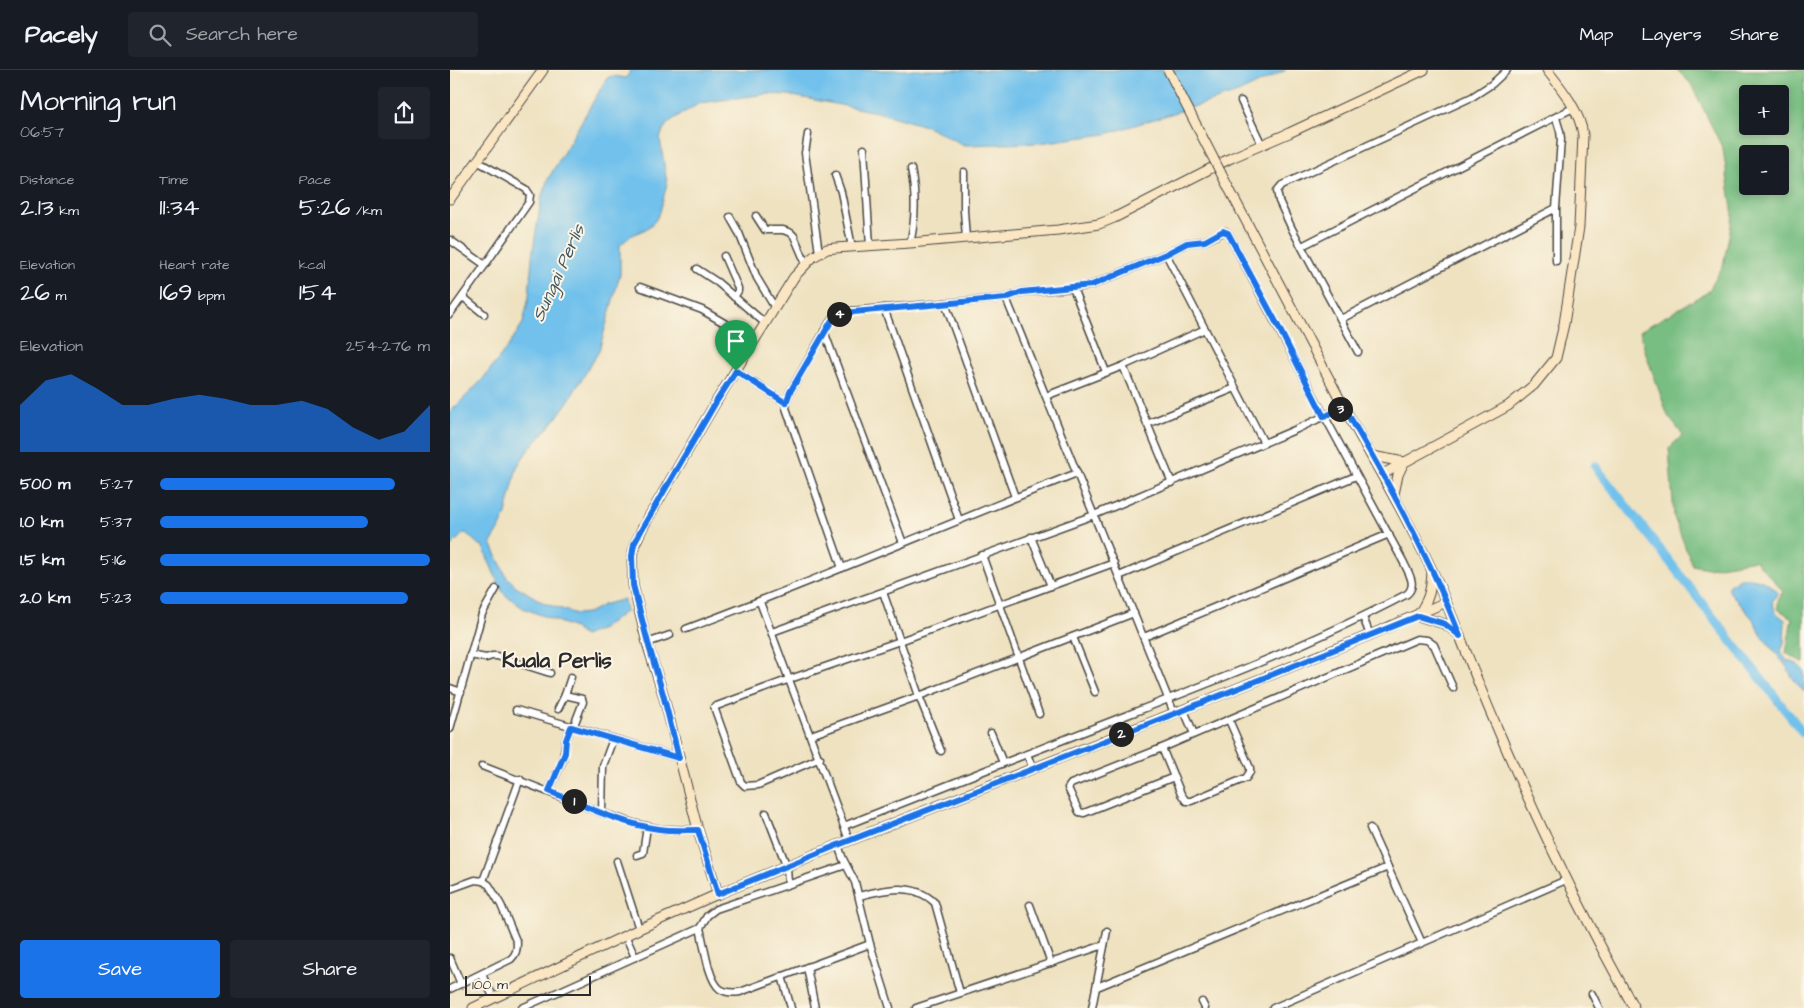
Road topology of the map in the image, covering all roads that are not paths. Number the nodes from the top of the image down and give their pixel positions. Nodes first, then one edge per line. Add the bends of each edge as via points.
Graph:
1 (543, 70) edge
2 (1168, 70) edge
3 (1424, 70) edge
4 (1507, 70) edge
5 (1547, 70) edge
6 (1410, 73) edge
7 (1241, 101) dead end
8 (1574, 108) junction
9 (1556, 118) junction
10 (808, 134) dead end
11 (1262, 145) junction
12 (864, 149) dead end
13 (477, 161) junction
14 (911, 169) dead end
15 (964, 172) dead end
16 (835, 175) dead end
17 (450, 199) edge
18 (1556, 208) junction
19 (730, 216) dead end
20 (756, 216) dead end
21 (966, 238) junction
22 (450, 240) edge
23 (910, 243) junction
24 (870, 246) junction
25 (1302, 246) junction
26 (852, 247) junction
27 (819, 253) junction
28 (1166, 254) junction
29 (724, 256) dead end
30 (1556, 261) dead end
31 (806, 264) junction
32 (486, 265) junction
33 (697, 269) dead end
34 (640, 287) dead end
35 (1073, 288) junction
36 (734, 296) junction
37 (463, 297) junction
38 (1006, 298) junction
39 (945, 303) junction
40 (775, 308) junction
41 (884, 308) junction
42 (450, 314) edge
43 (484, 314) dead end
44 (1340, 319) junction
45 (766, 324) junction
46 (1205, 329) junction
47 (824, 331) junction
48 (755, 341) junction
49 (1358, 352) dead end
50 (1123, 366) junction
51 (736, 371) junction
52 (1106, 372) junction
53 (1235, 388) junction
54 (1046, 396) junction
55 (786, 403) junction
56 (1344, 407) junction
57 (1324, 417) junction
58 (1148, 424) junction
59 (1264, 443) junction
60 (1372, 456) junction
61 (1404, 462) junction
62 (1077, 473) junction
63 (1383, 474) junction
64 (1356, 476) junction
65 (1172, 482) junction
66 (1394, 494) junction
67 (1015, 497) junction
68 (1094, 514) junction
69 (959, 520) junction
70 (1388, 534) junction
71 (1031, 537) junction
72 (903, 543) junction
73 (982, 556) junction
74 (1114, 563) junction
75 (842, 568) junction
76 (1432, 571) junction
77 (1119, 576) junction
78 (1051, 586) junction
79 (496, 589) dead end
80 (882, 592) junction
81 (760, 602) junction
82 (1446, 602) junction
83 (1000, 604) junction
84 (1134, 614) junction
85 (1418, 616) junction
86 (1363, 617) junction
87 (686, 629) dead end
88 (772, 632) junction
89 (670, 635) dead end
90 (1370, 635) junction
91 (1073, 636) junction
92 (1460, 636) junction
93 (1144, 637) junction
94 (900, 641) junction
95 (648, 643) junction
96 (470, 655) junction
97 (1018, 658) junction
98 (550, 673) dead end
99 (571, 677) dead end
100 (790, 678) junction
101 (450, 688) edge
102 (1453, 688) dead end
103 (461, 692) junction
104 (1095, 692) dead end
105 (565, 695) junction
106 (919, 696) junction
107 (1169, 699) junction
108 (558, 709) dead end
109 (516, 710) dead end
110 (1184, 710) junction
111 (1039, 714) dead end
112 (1174, 714) junction
113 (1229, 720) junction
114 (572, 727) junction
115 (450, 729) edge
116 (991, 732) dead end
117 (1194, 734) junction
118 (811, 735) junction
119 (613, 739) junction
120 (1162, 748) junction
121 (941, 752) dead end
122 (1027, 754) junction
123 (679, 758) junction
124 (820, 758) junction
125 (1004, 763) junction
126 (482, 766) dead end
127 (1033, 769) junction
128 (1174, 778) junction
129 (520, 779) junction
130 (549, 791) junction
131 (602, 813) junction
132 (766, 813) dead end
133 (844, 826) junction
134 (647, 827) junction
135 (1370, 828) dead end
136 (698, 830) junction
137 (849, 840) junction
138 (839, 848) junction
139 (637, 855) dead end
140 (617, 861) dead end
141 (845, 862) junction
142 (1388, 867) junction
143 (787, 869) junction
144 (1566, 880) junction
145 (483, 881) junction
146 (788, 882) junction
147 (450, 889) edge
148 (718, 894) junction
149 (863, 895) junction
150 (1030, 905) dead end
151 (700, 928) junction
152 (639, 929) junction
153 (1107, 931) dead end
154 (626, 935) junction
155 (1422, 943) junction
156 (870, 944) junction
157 (1104, 944) junction
158 (635, 957) junction
159 (450, 958) edge
160 (1051, 963) junction
161 (807, 967) junction
162 (482, 975) junction
163 (782, 976) junction
164 (461, 984) junction
165 (1097, 987) junction
166 (450, 989) edge
167 (960, 993) junction
168 (1592, 994) dead end
169 (494, 998) junction
170 (1633, 1007) edge
171 (473, 1008) edge
172 (522, 1008) edge
173 (790, 1008) edge
174 (815, 1008) edge
175 (890, 1008) edge
176 (916, 1008) edge
177 (1092, 1008) edge
178 (1273, 1008) edge
179 (1599, 1008) edge

1 - 13 street
2 - 56 street, bridge
3 - 6 street
4 - 25 street via 1472,96 1282,185 1277,194
5 - 8 street
6 - 11 street
7 - 11 street
8 - 9 street
8 - 61 street via 1581,121 1583,136 1579,227 1556,358 1534,385 1508,406
9 - 18 street via 1561,139
9 - 25 street
10 - 27 street via 805,153
11 - 21 street via 1099,224
12 - 24 street
13 - 17 street
13 - 32 street via 526,189 530,195 530,202
14 - 23 street via 915,204
15 - 21 street
16 - 26 street
18 - 30 street
18 - 44 street
19 - 40 street via 757,278
20 - 31 street via 765,230 788,231 794,236
21 - 23 street
22 - 32 street
23 - 24 street
24 - 26 street
25 - 44 street
26 - 27 street via 827,249
27 - 31 street
28 - 35 street via 1100,282
28 - 46 street
28 - 57 street via 1187,243 1205,241 1223,231 1228,233
29 - 36 street via 738,288
31 - 40 street
32 - 37 street
33 - 36 street
34 - 48 street via 702,310
35 - 38 street via 1034,290
35 - 52 street
36 - 45 street
37 - 42 street
37 - 43 street
38 - 39 street
38 - 54 street
39 - 41 street
39 - 67 street
40 - 45 street
41 - 47 street via 843,313
41 - 69 street
44 - 49 street
45 - 48 street
46 - 50 street
46 - 53 street
47 - 55 street
47 - 72 street
48 - 51 street
50 - 52 street
50 - 58 street
51 - 55 street
51 - 95 street via 634,544 633,585
52 - 54 street
53 - 58 street
53 - 59 street
54 - 62 street
55 - 75 street via 787,414
56 - 57 street
56 - 60 street
57 - 59 street
57 - 64 street
58 - 65 street
59 - 65 street
60 - 61 street
60 - 63 street
61 - 63 street
61 - 66 street
62 - 67 street
62 - 68 street
63 - 66 street
64 - 70 street
64 - 77 street
65 - 68 street
66 - 76 street
67 - 69 street
68 - 71 street
68 - 74 street
69 - 72 street
70 - 86 street via 1411,577 1412,587 1407,594
70 - 93 street
71 - 73 street
71 - 78 street
72 - 75 street
73 - 80 street
73 - 83 street
74 - 77 street
74 - 78 street
75 - 81 street
76 - 82 street
76 - 85 street via 1431,591
77 - 84 street
78 - 83 street
79 - 96 street via 482,614
80 - 88 street
80 - 94 street
81 - 87 street
81 - 88 street
82 - 85 street
82 - 92 street
83 - 94 street
83 - 97 street
84 - 91 street
84 - 93 street
85 - 90 street
85 - 92 street via 1445,624
86 - 90 street
86 - 107 street
88 - 100 street
89 - 95 street
90 - 110 street
91 - 97 street
91 - 104 street
92 - 144 street via 1495,723
93 - 107 street
94 - 100 street
94 - 106 street
95 - 123 street
96 - 98 street via 498,656
96 - 103 street
97 - 106 street
97 - 111 street
99 - 105 street
100 - 118 street
100 - 124 street via 714,707 741,782 751,786
101 - 103 street
102 - 113 street via 1434,645 1427,640 1417,640
103 - 115 street
105 - 108 street
105 - 114 street via 583,700
106 - 118 street
106 - 121 street
107 - 112 street
107 - 122 street
109 - 114 street
110 - 112 street
110 - 117 street
112 - 127 street
113 - 117 street
113 - 128 street via 1250,768 1249,776 1191,801 1183,799
114 - 119 street
114 - 130 street
116 - 125 street
117 - 120 street
118 - 124 street
119 - 123 street
119 - 131 street via 603,766
120 - 128 street
120 - 128 street via 1071,784 1068,788 1079,812 1084,813
122 - 125 street
122 - 127 street
123 - 136 street
124 - 133 street
125 - 133 street
126 - 129 street
127 - 137 street
129 - 130 street
129 - 145 street
130 - 131 street
131 - 134 street
132 - 143 street
133 - 137 street
134 - 136 street
134 - 139 street via 643,853
135 - 142 street
136 - 148 street
137 - 138 street
138 - 141 street
138 - 143 street
140 - 152 street
141 - 146 street
141 - 149 street
142 - 155 street
142 - 165 street
143 - 146 street
143 - 148 street
144 - 155 street
144 - 170 street
145 - 147 street via 470,880
145 - 162 street via 501,905 517,949 511,959
146 - 151 street via 716,909
148 - 152 street
149 - 156 street
149 - 167 street via 898,888 922,894 935,903
150 - 160 street
151 - 158 street
151 - 163 street via 713,981 722,990 740,992
152 - 154 street
153 - 157 street
154 - 158 street
154 - 169 street
155 - 178 street
156 - 161 street
156 - 175 street
157 - 160 street
157 - 165 street
158 - 172 street
159 - 164 street
160 - 167 street
161 - 163 street
161 - 174 street
162 - 164 street
162 - 169 street
163 - 173 street
164 - 166 street
165 - 177 street
167 - 176 street
168 - 179 street
169 - 171 street

